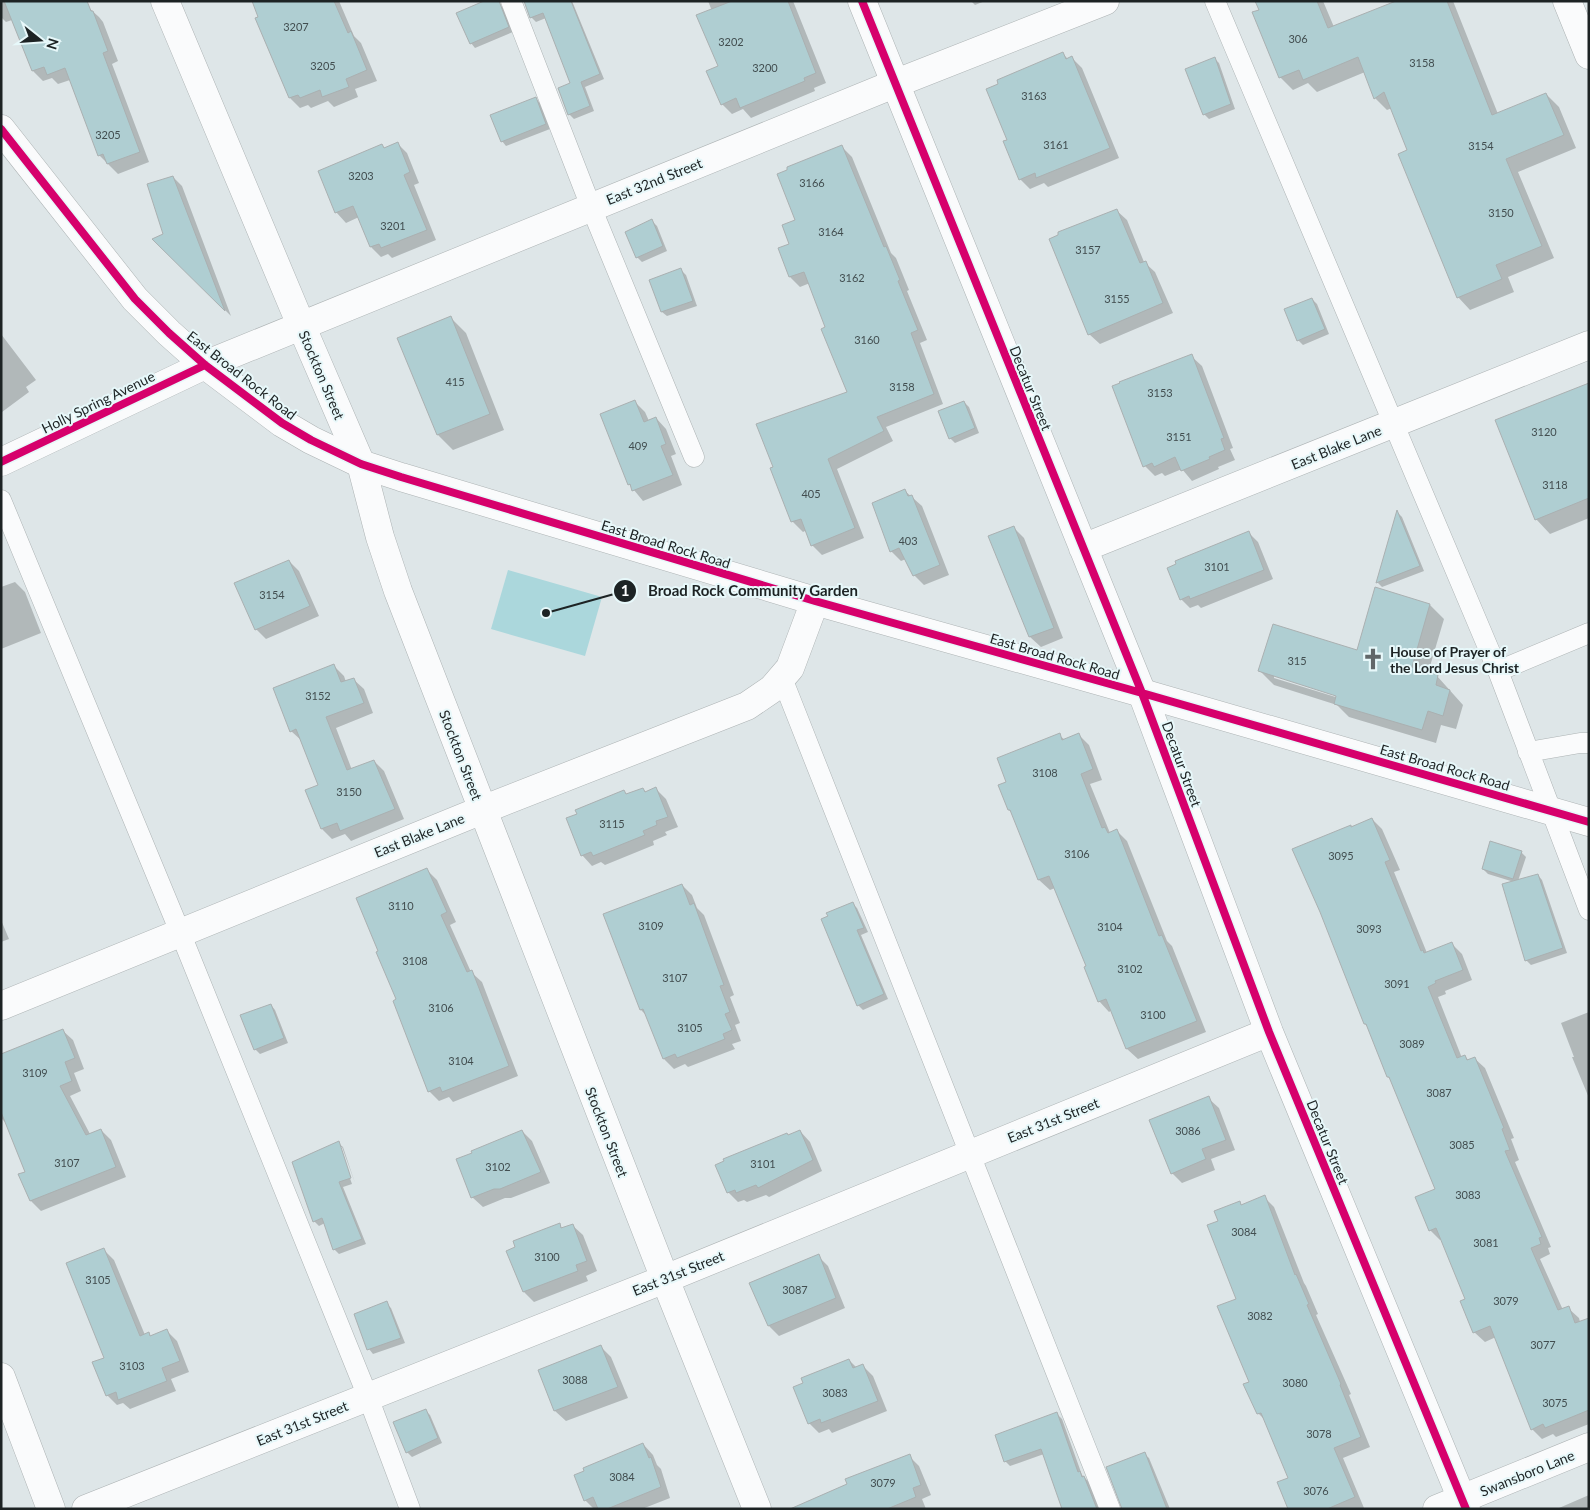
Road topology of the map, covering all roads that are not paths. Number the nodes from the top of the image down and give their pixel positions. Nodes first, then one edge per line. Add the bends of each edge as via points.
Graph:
1 (165, 1) edge
2 (511, 1) edge
3 (862, 1) edge
4 (1105, 1) edge
5 (1215, 1) edge
6 (1567, 1) edge
7 (1589, 55) edge
8 (894, 84) junction
9 (1, 129) edge
10 (591, 207) junction
11 (300, 325) junction
12 (1589, 345) edge
13 (205, 365) junction
14 (1394, 424) junction
15 (694, 457) dead end
16 (1, 462) edge
17 (361, 464) junction
18 (1, 500) edge
19 (1083, 548) junction
20 (815, 601) junction
21 (1589, 633) edge
22 (1498, 671) junction
23 (782, 678) junction
24 (1142, 693) junction
25 (1589, 743) edge
26 (1528, 752) junction
27 (482, 810) junction
28 (1550, 811) junction
29 (1589, 822) edge
30 (1589, 910) edge
31 (180, 932) junction
32 (1, 1006) edge
33 (1269, 1032) junction
34 (969, 1154) junction
35 (665, 1279) junction
36 (1, 1377) edge
37 (368, 1397) junction
38 (1589, 1448) edge
39 (1455, 1505) edge
40 (51, 1509) edge
41 (86, 1509) edge
42 (410, 1509) edge
43 (757, 1509) edge
44 (1110, 1509) edge

1 - 11 street, Stockton Street
2 - 10 lane
3 - 8 street, Decatur Street
4 - 8 street, East 32nd Street
5 - 14 lane
6 - 7 street
8 - 10 street, East 32nd Street
8 - 19 street, Decatur Street
9 - 13 street, East Broad Rock Road via 135,298 168,334
10 - 11 street, East 32nd Street
10 - 15 lane
11 - 13 street, East 32nd Street
11 - 17 street, Stockton Street
12 - 14 street, East Blake Lane
13 - 16 street, Holly Spring Avenue
13 - 17 street, East Broad Rock Road via 282,423 318,445
14 - 19 street, East Blake Lane
14 - 22 lane
17 - 20 street, East Broad Rock Road
17 - 27 street, Stockton Street via 398,592
18 - 31 lane
19 - 24 street, Decatur Street
20 - 23 street, East Blake Lane via 790,668
20 - 24 street, East Broad Rock Road
21 - 22 lane
22 - 26 lane
23 - 27 street, East Blake Lane via 772,689 746,706
23 - 34 lane
24 - 28 street, East Broad Rock Road
24 - 33 street, Decatur Street
25 - 26 lane
26 - 28 lane
27 - 31 street, East Blake Lane
27 - 35 street, Stockton Street
28 - 29 street, East Broad Rock Road
28 - 30 lane
31 - 32 street, East Blake Lane
31 - 37 lane
33 - 34 street, East 31st Street
33 - 39 street, Decatur Street
34 - 35 street, East 31st Street
34 - 44 lane
35 - 37 street, East 31st Street
35 - 43 street, Stockton Street
36 - 40 street
37 - 41 street, East 31st Street
37 - 42 lane
38 - 39 street, Swansboro Lane

